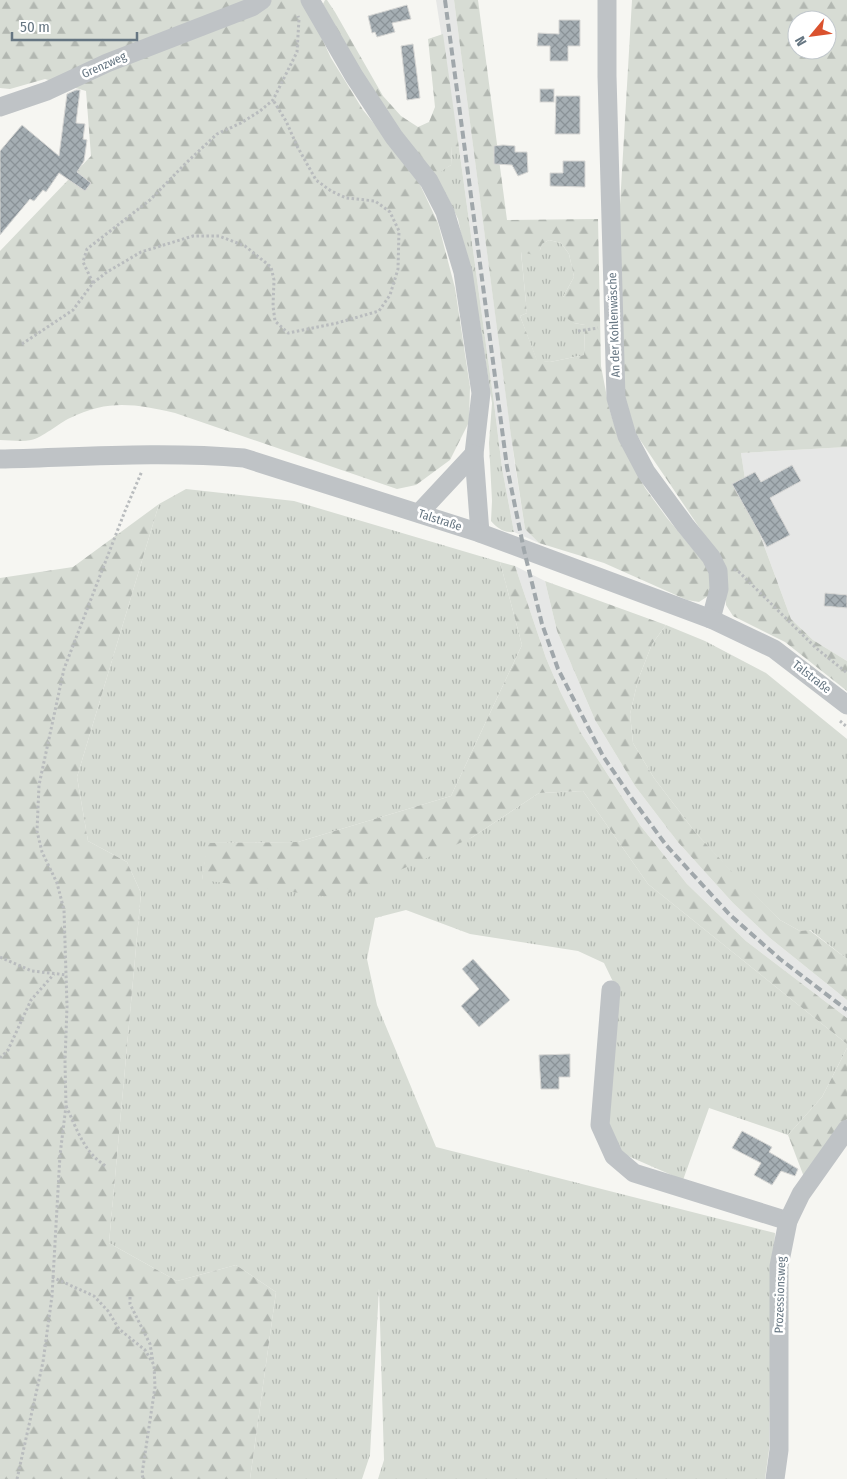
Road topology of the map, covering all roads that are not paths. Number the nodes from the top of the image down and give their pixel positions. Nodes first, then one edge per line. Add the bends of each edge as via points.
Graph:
1 (262, 0) edge
2 (607, 0) edge
3 (303, 6) edge
4 (0, 107) edge
5 (474, 454) junction
6 (0, 459) edge
7 (419, 513) junction
8 (480, 533) junction
9 (711, 619) junction
10 (840, 710) edge
11 (611, 990) dead end
12 (847, 1129) edge
13 (788, 1221) junction
14 (774, 1479) edge

1 - 4 street, Grenzweg via 252,7 107,62 47,91
2 - 9 street, An der Kohlenwäsche via 616,398 627,436 646,472 711,557 718,571 719,589
3 - 5 street via 394,137 429,181 445,212 463,272 481,393
5 - 7 street
5 - 8 street
6 - 7 street, Talstraße via 144,464 213,455 244,458
7 - 8 street, Talstraße
8 - 9 street, Talstraße
9 - 10 street, Talstraße via 774,649
11 - 13 street via 600,1125 614,1156 634,1173
12 - 13 street, Prozessionsweg via 801,1194
13 - 14 street, Prozessionsweg via 780,1266 779,1450

